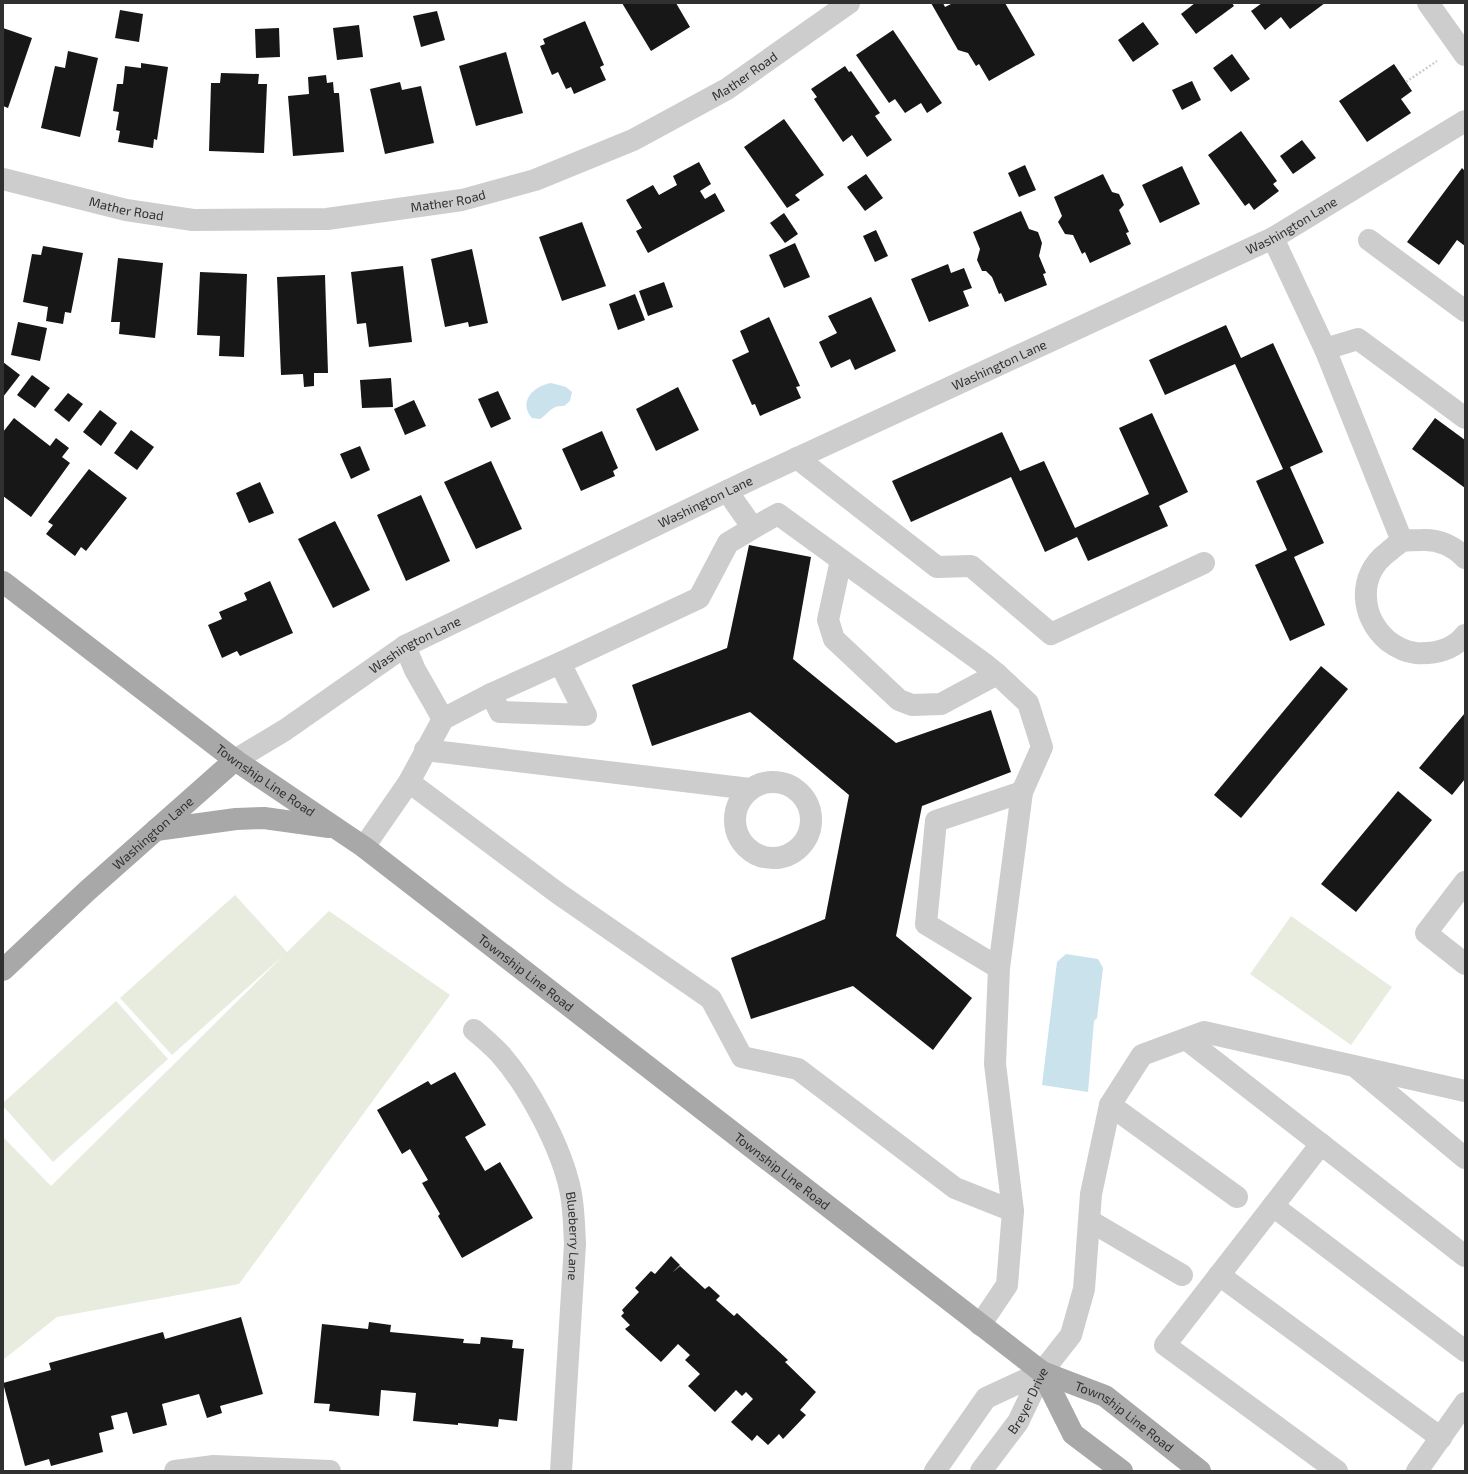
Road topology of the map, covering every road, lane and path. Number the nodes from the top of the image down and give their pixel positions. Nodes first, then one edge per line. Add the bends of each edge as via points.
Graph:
1 (849, 3) edge
2 (1428, 3) edge
3 (1465, 55) edge
4 (1442, 58) dead end
5 (1406, 82) dead end
6 (1465, 121) edge
7 (3, 179) edge
8 (1273, 238) junction
9 (1369, 240) dead end
10 (1465, 311) edge
11 (1325, 349) junction
12 (1465, 418) edge
13 (797, 458) junction
14 (727, 491) junction
15 (753, 528) junction
16 (1402, 541) junction
17 (1465, 558) edge
18 (841, 560) junction
19 (1204, 563) dead end
20 (3, 582) edge
21 (1465, 635) edge
22 (405, 646) junction
23 (560, 663) junction
24 (997, 674) junction
25 (491, 694) junction
26 (443, 719) junction
27 (425, 750) junction
28 (235, 760) junction
29 (409, 782) junction
30 (750, 789) dead end
31 (1022, 792) junction
32 (334, 827) junction
33 (156, 830) junction
34 (364, 847) junction
35 (1465, 882) edge
36 (1465, 964) edge
37 (999, 968) junction
38 (3, 970) edge
39 (474, 1030) dead end
40 (1186, 1039) junction
41 (1354, 1066) junction
42 (1465, 1090) edge
43 (1110, 1105) junction
44 (1321, 1144) junction
45 (1465, 1158) edge
46 (1237, 1197) dead end
47 (1273, 1206) junction
48 (1013, 1211) junction
49 (1090, 1221) junction
50 (1465, 1256) edge
51 (1182, 1275) dead end
52 (1219, 1275) junction
53 (980, 1325) junction
54 (1465, 1351) edge
55 (1042, 1372) junction
56 (1465, 1403) edge
57 (1440, 1438) junction
58 (175, 1471) edge
59 (330, 1471) edge
60 (562, 1471) edge
61 (935, 1471) edge
62 (981, 1471) edge
63 (1122, 1471) edge
64 (1200, 1471) edge
65 (1337, 1471) edge
66 (1417, 1471) edge

1 - 7 street, Mather Road via 727,88 633,140 535,180 462,200 327,219 193,220 126,210
2 - 3 street
4 - 5 path
6 - 8 street, Washington Lane
8 - 11 street
8 - 13 street, Washington Lane
9 - 10 street
11 - 12 street via 1358,339
11 - 16 street
13 - 14 street, Washington Lane
13 - 19 street via 937,567 971,566 1051,634
14 - 15 street
14 - 22 street, Washington Lane
15 - 18 street via 778,514
15 - 23 street via 728,543 699,598
16 - 17 street via 1430,540 1445,544
16 - 21 street via 1384,554 1369,579 1366,593 1367,608 1380,634 1393,645 1410,652 1428,654 1445,650
18 - 24 street
18 - 24 street via 828,620 834,639 899,700 912,705 941,704
20 - 28 main road, Township Line Road
22 - 26 street via 415,670
22 - 28 street, Washington Lane via 285,730
23 - 25 street
23 - 25 street via 586,715 500,712
24 - 31 street via 1028,703 1042,747
25 - 26 street
26 - 27 street
27 - 29 street
27 - 30 street
28 - 32 main road, Township Line Road
28 - 33 main road, Washington Lane
29 - 34 street
29 - 48 street via 559,894 711,999 742,1057 798,1069 955,1188
31 - 37 street
31 - 37 street via 936,821 926,924
32 - 33 main road via 264,818 236,819
32 - 34 main road, Township Line Road
33 - 38 main road, Washington Lane
34 - 53 main road, Township Line Road
35 - 36 street via 1426,933
37 - 48 street via 995,1064
39 - 60 street, Blueberry Lane via 500,1054 530,1094 555,1146 570,1189 575,1244
40 - 41 street via 1204,1032
40 - 43 street via 1142,1055
40 - 44 street
41 - 42 street
41 - 45 street
43 - 46 street
43 - 49 street via 1091,1194
44 - 47 street
44 - 50 street
47 - 52 street
47 - 54 street
48 - 53 street via 1007,1285
49 - 51 street
49 - 55 street via 1084,1289 1071,1335
52 - 57 street
52 - 65 street via 1165,1345
53 - 55 main road, Township Line Road
55 - 61 street, Breyer Drive via 986,1398
55 - 62 street, Breyer Drive via 1018,1422
55 - 63 main road, Township Line Road via 1073,1434
55 - 64 main road, Township Line Road via 1105,1396
56 - 57 street
57 - 66 street
58 - 59 street via 232,1466

